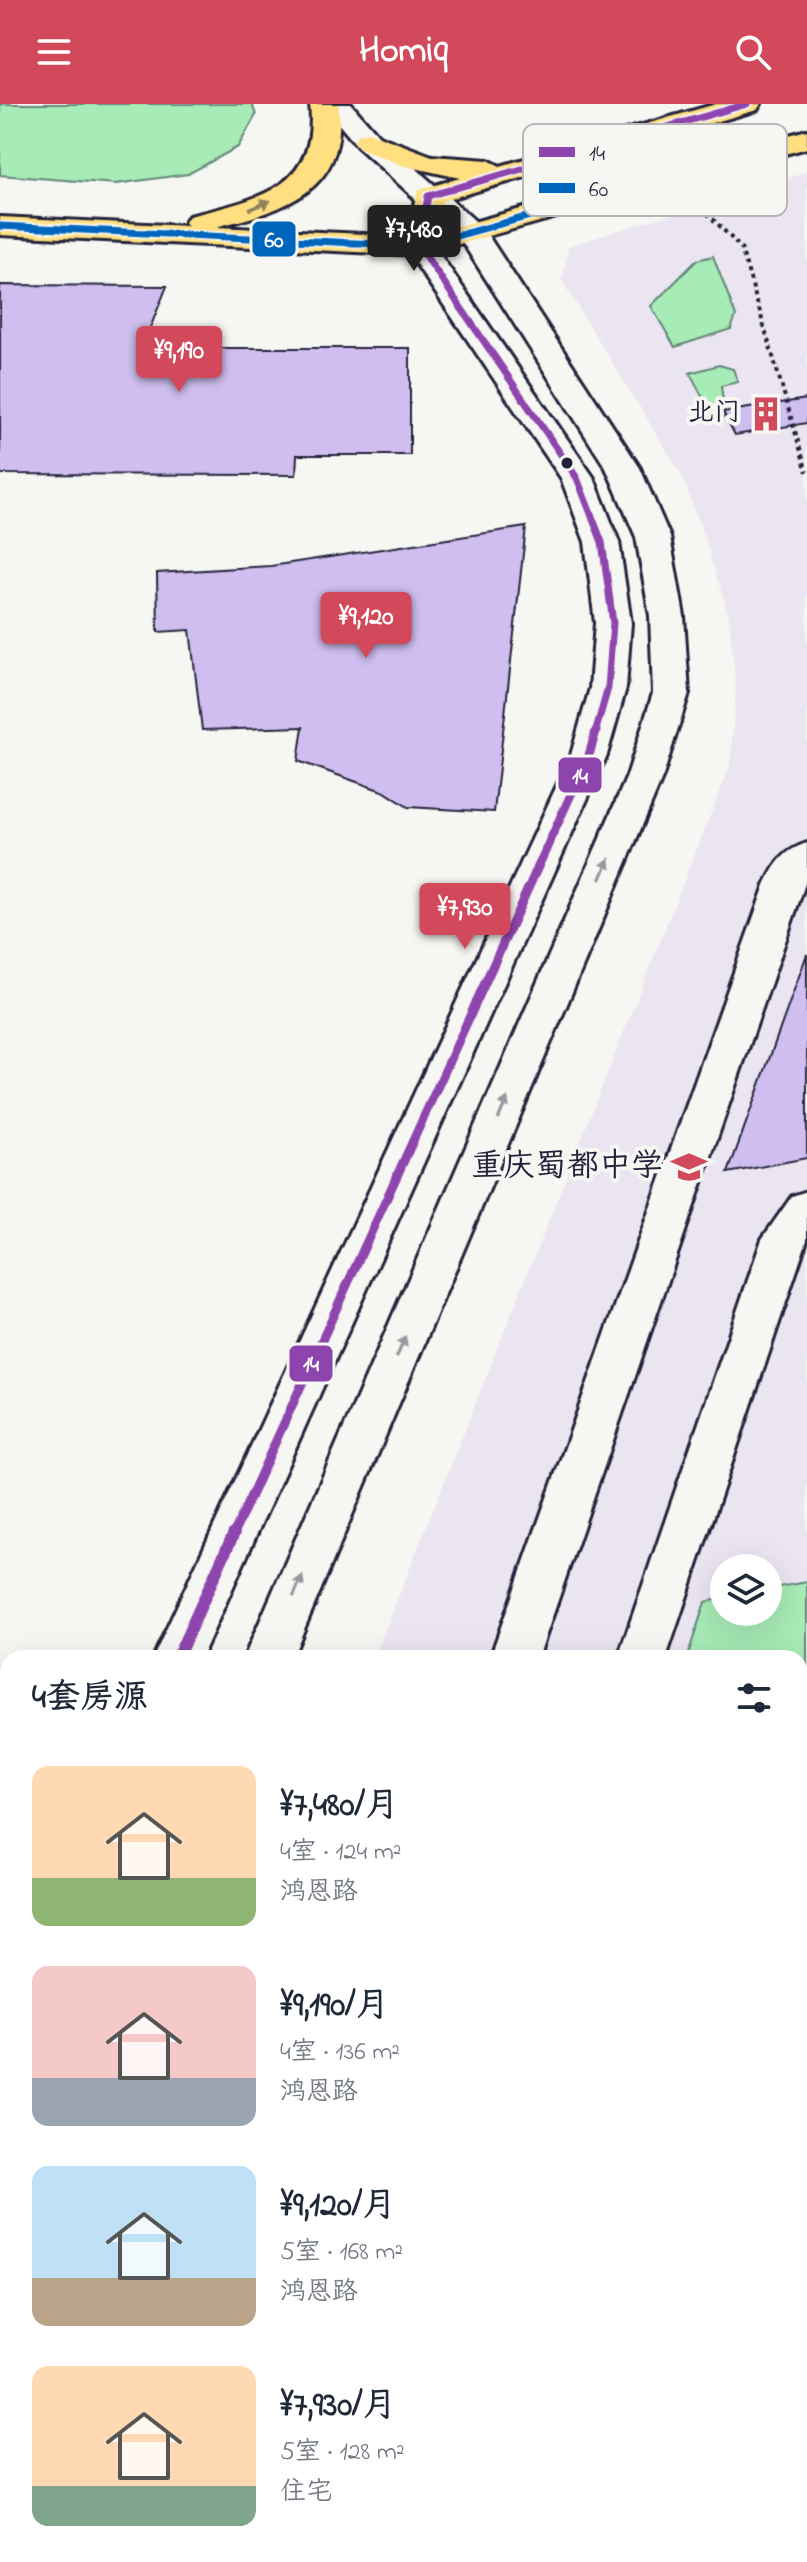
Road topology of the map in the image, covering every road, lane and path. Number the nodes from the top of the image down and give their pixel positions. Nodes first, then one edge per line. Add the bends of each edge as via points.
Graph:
1 (324, 104) edge
2 (336, 104) edge
3 (747, 104) edge
4 (677, 124) edge
5 (807, 139) edge
6 (368, 141) junction
7 (787, 145) edge
8 (523, 166) edge
9 (523, 168) edge
10 (428, 196) junction
11 (536, 216) edge
12 (711, 216) edge
13 (0, 226) edge
14 (102, 232) junction
15 (472, 234) junction
16 (419, 246) junction
17 (807, 472) edge
18 (807, 857) edge
19 (807, 1208) edge
20 (181, 1650) edge
21 (271, 1650) edge
22 (517, 1650) edge
23 (645, 1650) edge

14 -> 1 main road via 194,224 255,209 295,188 320,164 327,141
2 - 6 street
3 - 4 main road
5 - 7 main road
6 - 8 main road via 439,167
6 - 10 street
9 - 10 main road
10 - 15 street
10 - 16 main road
11 - 15 main road
12 - 17 path via 741,248
13 - 14 main road
14 - 16 main road
15 - 16 main road
21 -> 15 street via 645,776 671,693 667,616 653,537 623,468
16 - 20 street via 577,478 602,542 613,623 608,688 589,755
18 - 22 street via 791,870 784,885
19 - 23 street via 783,1239

